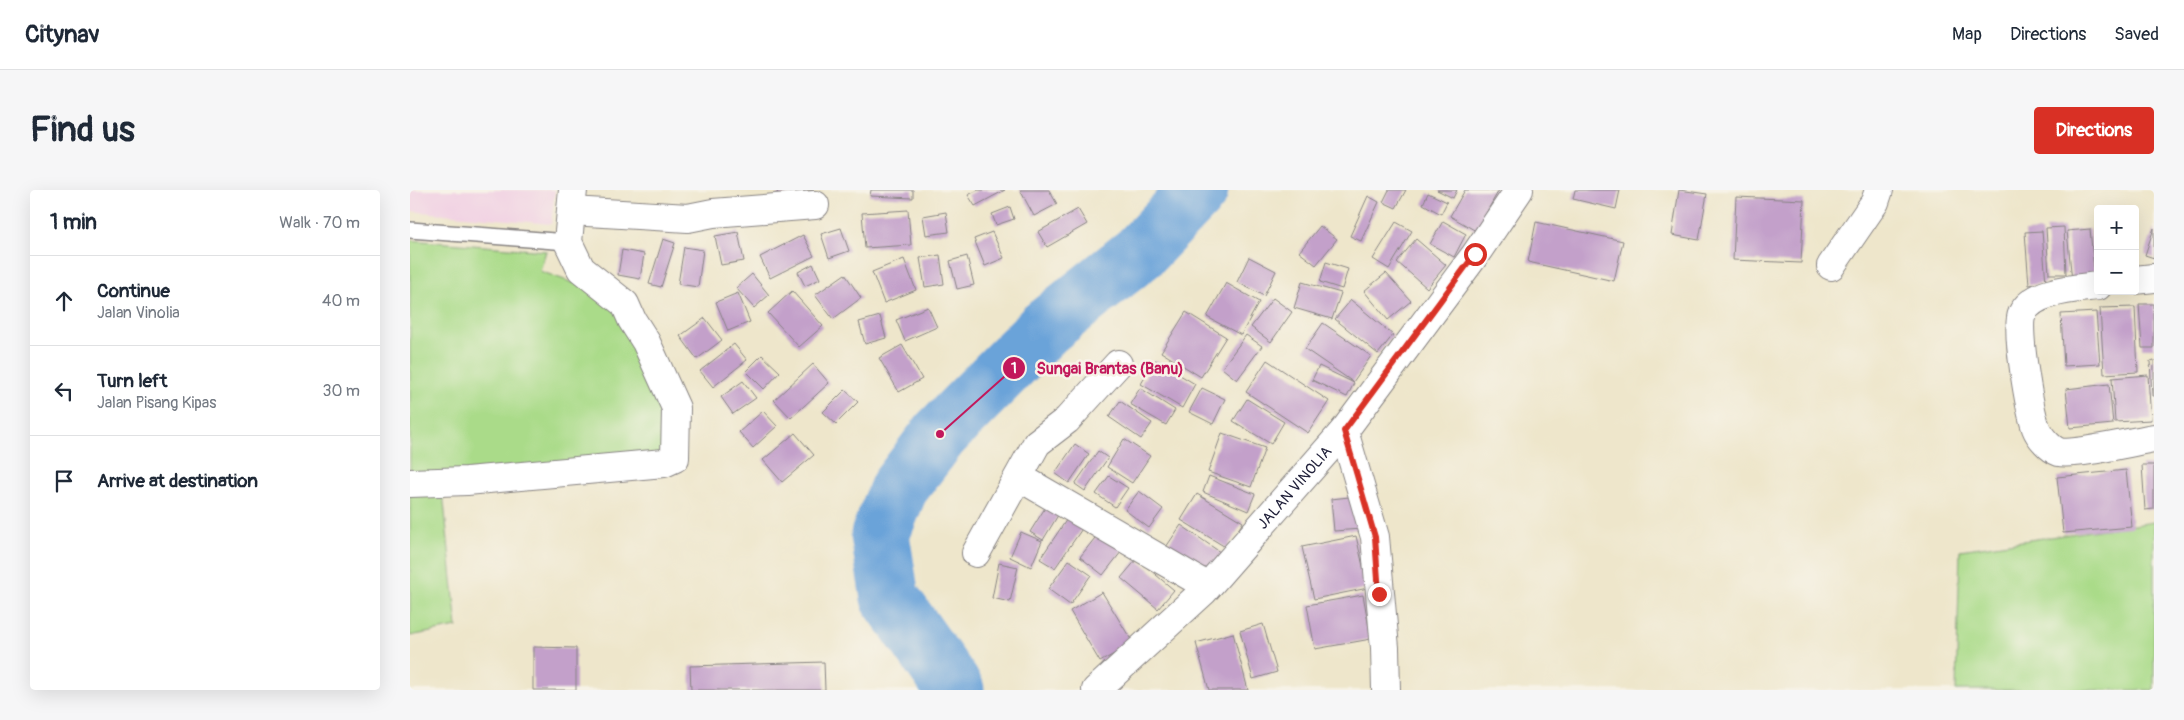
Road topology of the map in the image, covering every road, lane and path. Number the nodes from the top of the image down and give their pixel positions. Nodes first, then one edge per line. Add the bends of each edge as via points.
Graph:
1 (1519, 190) edge
2 (1879, 190) edge
3 (572, 201) edge
4 (815, 205) dead end
5 (410, 230) edge
6 (568, 242) junction
7 (1831, 266) dead end
8 (2154, 278) edge
9 (2139, 280) edge
10 (2094, 286) edge
11 (1118, 364) dead end
12 (1344, 431) junction
13 (2154, 438) edge
14 (1019, 477) junction
15 (410, 483) edge
16 (976, 554) dead end
17 (1207, 586) junction
18 (1096, 690) edge
19 (1386, 690) edge

1 - 12 street, JALAN VINOLIA
2 - 7 street via 1875,202
3 - 4 street via 688,218
3 - 6 street
5 - 6 lane
6 - 15 street via 581,269 625,304 654,360 676,408 675,458 664,463
8 - 9 street
10 - 13 street via 2050,292 2033,302 2022,314 2020,331 2036,430 2059,452 2077,452
11 - 14 street via 1067,420 1037,443
12 - 17 street, JALAN VINOLIA
12 - 19 street via 1375,537
14 - 16 street
14 - 17 street
17 - 18 street, JALAN VINOLIA

